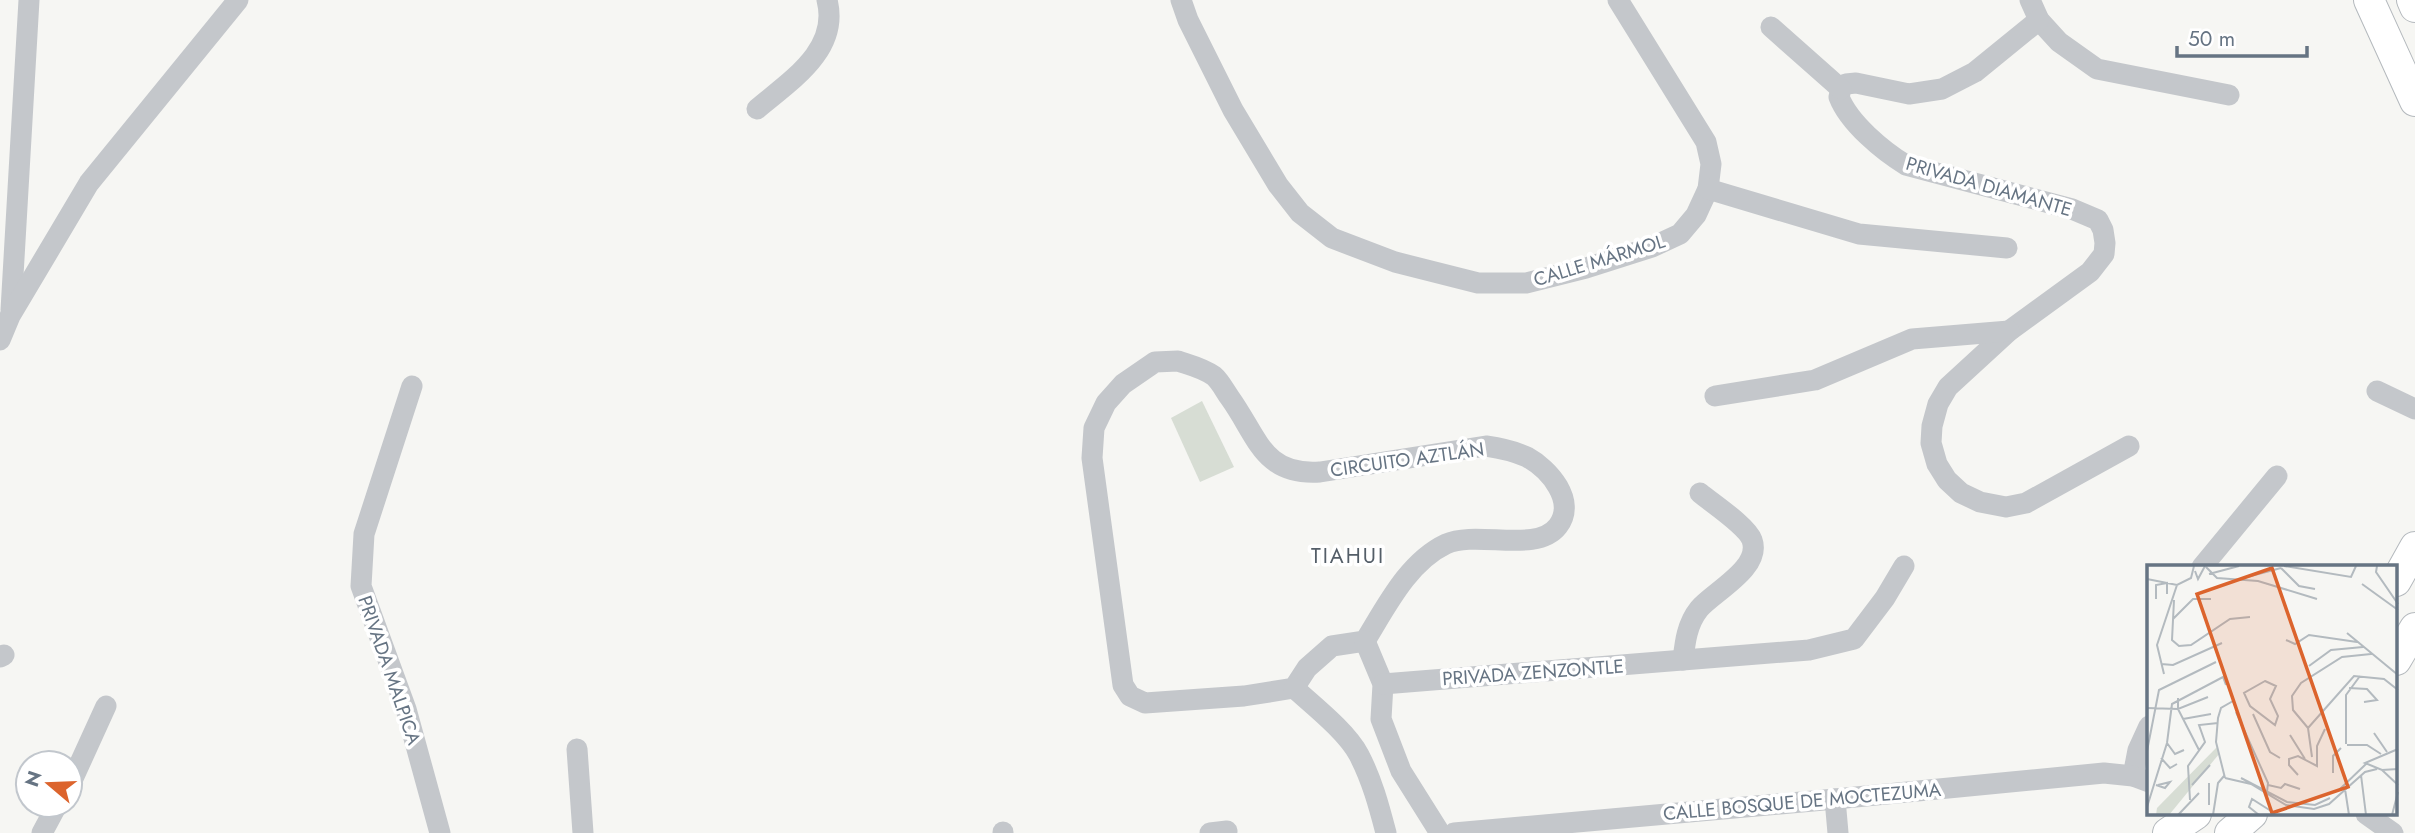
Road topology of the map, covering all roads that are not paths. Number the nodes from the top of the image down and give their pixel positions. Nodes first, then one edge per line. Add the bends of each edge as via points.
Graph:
1 (29, 0) edge
2 (238, 0) edge
3 (827, 0) edge
4 (1181, 0) edge
5 (1618, 0) edge
6 (2030, 0) edge
7 (2369, 0) edge
8 (2412, 0) edge
9 (2415, 6) edge
10 (2039, 20) junction
11 (1771, 27) dead end
12 (1841, 89) junction
13 (2229, 95) dead end
14 (2415, 101) edge
15 (757, 109) dead end
16 (1708, 189) junction
17 (2007, 248) dead end
18 (10, 316) junction
19 (2009, 331) junction
20 (0, 340) edge
21 (412, 386) dead end
22 (2377, 391) dead end
23 (1714, 396) dead end
24 (2415, 409) edge
25 (2129, 446) dead end
26 (2277, 476) dead end
27 (1700, 493) dead end
28 (2415, 547) edge
29 (2204, 565) edge
30 (1904, 566) dead end
31 (2398, 577) edge
32 (2415, 628) edge
33 (1365, 641) junction
34 (2398, 657) edge
35 (1683, 660) junction
36 (1383, 684) junction
37 (1294, 688) junction
38 (106, 706) dead end
39 (2147, 730) edge
40 (577, 749) dead end
41 (84, 754) edge
42 (2141, 779) edge
43 (1835, 799) junction
44 (2191, 816) edge
45 (2250, 816) edge
46 (2369, 816) edge
47 (1633, 825) edge
48 (440, 833) edge
49 (583, 833) edge
50 (1386, 833) edge
51 (1440, 833) edge
52 (1454, 833) edge
53 (1838, 833) edge
54 (2168, 833) edge
55 (2230, 833) edge
56 (2393, 833) edge

1 - 18 street
2 - 18 street via 89,183
3 - 15 street via 827,36 809,66
4 - 16 street, CALLE MÁRMOL via 1233,110 1300,213 1332,238 1395,262 1478,283 1525,282 1586,268 1680,234 1696,215
5 - 16 street, CALLE MÁRMOL via 1706,142
6 - 10 street
7 - 14 street
8 - 9 street
10 - 12 street via 1975,72 1942,89 1909,93 1856,83
10 - 13 street via 2059,42 2097,69
11 - 12 street, PRIVADA DIAMANTE
12 - 19 street, PRIVADA DIAMANTE via 1839,97 1848,113 1887,153 1906,165 2098,220 2104,254 2090,272
16 - 17 street via 1859,234
18 - 20 street
19 - 23 street via 1912,339 1815,380
19 - 25 street, PRIVADA DIAMANTE via 1948,387 1938,404 1931,443 1947,480 1961,493 2006,508 2026,503
21 - 48 street, PRIVADA MALPICA via 364,534 361,586 407,709
22 - 24 street
26 - 29 street
27 - 35 street via 1743,528 1752,539 1753,555 1739,575 1699,610 1686,635
28 - 31 street
30 - 35 street, PRIVADA ZENZONTLE via 1854,639 1809,650
32 - 34 street
33 - 36 street
33 - 37 street via 1332,646 1307,668
33 - 37 street, CIRCUITO AZTLÁN via 1423,559 1447,544 1475,538 1526,541 1552,532 1565,509 1563,494 1528,458 1486,446 1320,472 1284,468 1266,457 1216,377 1198,367 1156,362 1123,384 1106,403 1094,428 1092,458 1122,685 1130,696 1145,703
35 - 36 street, PRIVADA ZENZONTLE
36 - 51 street via 1381,719 1401,771
37 - 50 street via 1358,753 1378,799
38 - 41 street
39 - 42 street via 2138,750
40 - 49 street
42 - 43 street, CALLE BOSQUE DE MOCTEZUMA via 2104,773
43 - 47 street, CALLE BOSQUE DE MOCTEZUMA
43 - 53 street
44 - 54 street
45 - 55 street
46 - 56 street
47 - 52 street, CALLE BOSQUE DE MOCTEZUMA

